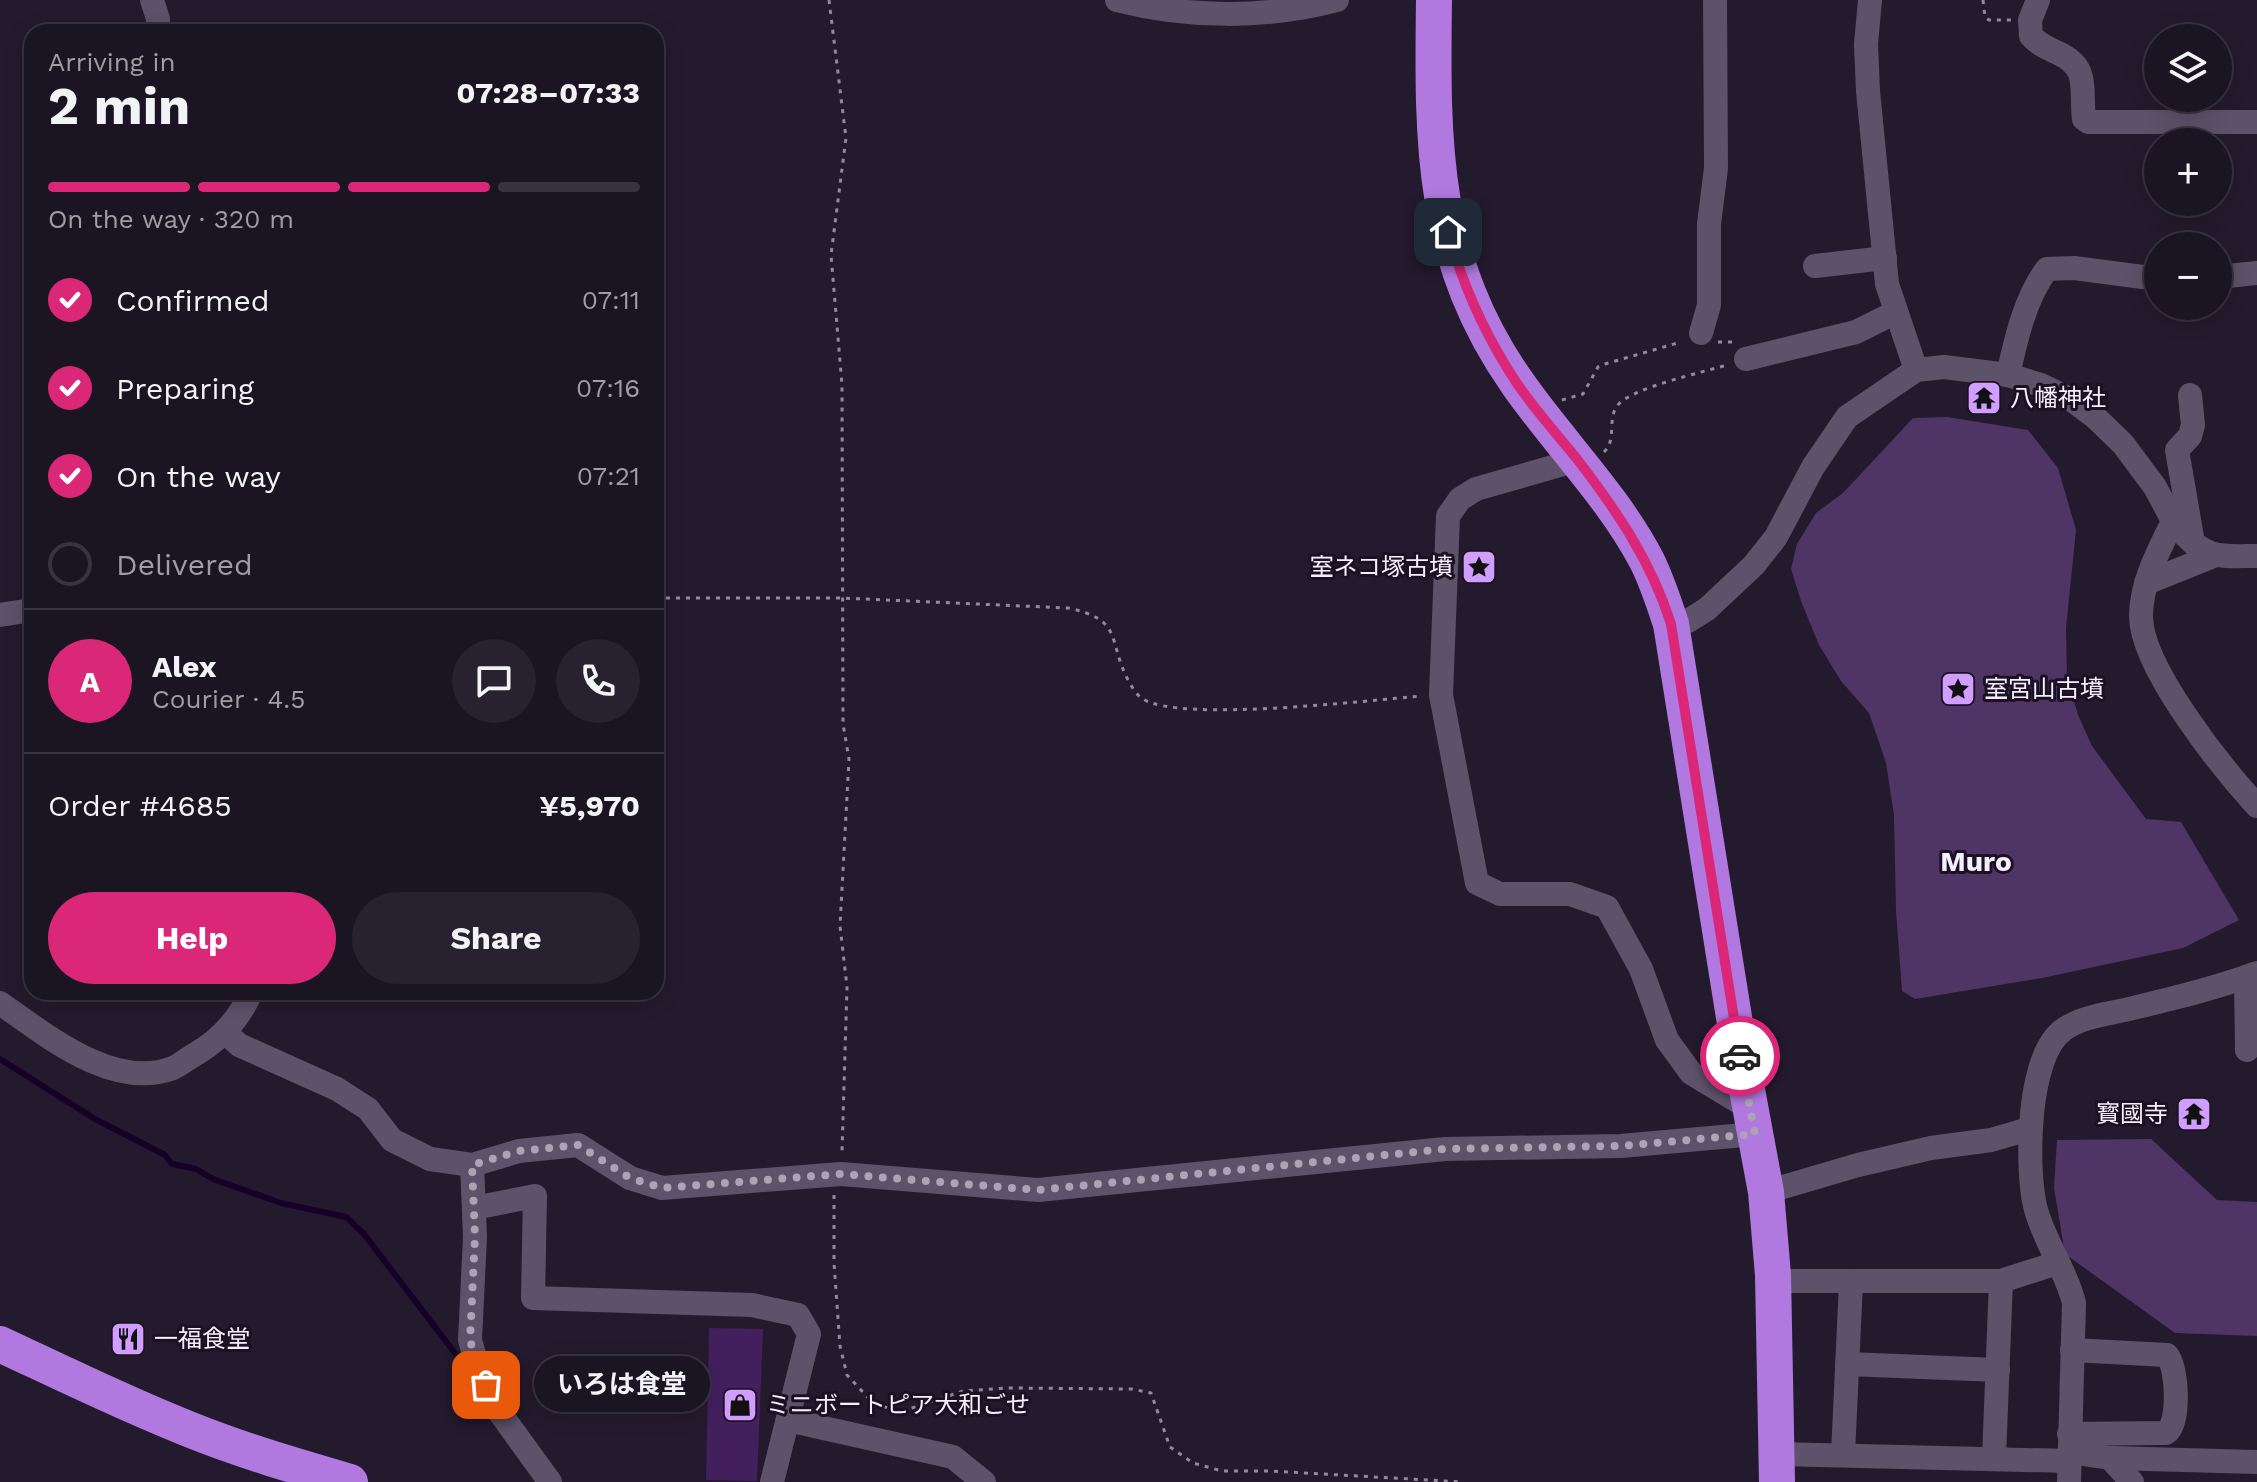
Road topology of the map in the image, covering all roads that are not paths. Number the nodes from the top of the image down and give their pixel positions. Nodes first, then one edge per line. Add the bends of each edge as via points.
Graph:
1 (152, 0) edge
2 (1117, 0) edge
3 (1337, 0) edge
4 (1434, 0) edge
5 (1715, 0) edge
6 (1870, 0) edge
7 (2034, 10) edge
8 (158, 24) edge
9 (2257, 122) edge
10 (1885, 258) junction
11 (1815, 266) dead end
12 (2257, 273) edge
13 (2232, 276) edge
14 (2144, 277) edge
15 (1896, 312) junction
16 (1701, 333) road end
17 (1746, 359) road end
18 (1916, 370) junction
19 (2008, 375) junction
20 (2190, 395) dead end
21 (1580, 463) junction
22 (2173, 521) junction
23 (2203, 550) junction
24 (2257, 556) edge
25 (2146, 583) junction
26 (24, 611) edge
27 (0, 615) edge
28 (1671, 624) junction
29 (2257, 806) edge
30 (2252, 975) edge
31 (247, 1000) edge
32 (0, 1003) edge
33 (225, 1032) junction
34 (2247, 1050) dead end
35 (1752, 1121) junction
36 (2029, 1129) junction
37 (472, 1165) junction
38 (1766, 1192) junction
39 (474, 1208) junction
40 (2057, 1263) junction
41 (1773, 1281) junction
42 (2001, 1281) junction
43 (1851, 1282) junction
44 (0, 1344) edge
45 (2072, 1350) junction
46 (1847, 1364) junction
47 (1998, 1370) junction
48 (788, 1420) junction
49 (1843, 1454) junction
50 (2069, 1457) edge
51 (1994, 1458) junction
52 (2110, 1458) junction
53 (2257, 1462) edge
54 (1777, 1468) edge
55 (350, 1482) edge
56 (550, 1482) edge
57 (772, 1482) edge
58 (984, 1482) edge
59 (2132, 1482) edge

1 - 8 street
2 - 3 street via 1224,16
4 - 21 highway via 1439,190 1459,273 1518,384
5 - 16 street via 1716,168 1709,224 1709,305
6 - 10 street via 1868,91
7 - 9 street via 2031,36 2075,63 2081,73 2088,122
10 - 11 street
10 - 15 street
12 - 13 street
14 - 19 street via 2047,269 2024,315
15 - 17 street via 1856,332
15 - 18 street
18 - 19 street via 1944,367
18 - 28 street via 1847,417 1754,565 1707,609
19 - 22 street via 2072,400 2096,418 2123,444
20 - 23 street via 2193,425 2177,450
21 - 28 highway via 1647,562
21 - 35 street via 1476,489 1448,516 1441,695 1477,883 1500,894 1570,894 1607,907 1641,969 1667,1040 1691,1073
22 - 23 street
22 - 25 street
23 - 24 street
23 - 25 street
25 - 29 street via 2140,615 2153,659 2196,730
26 - 27 street
28 - 35 highway
30 - 34 street
30 - 36 street via 2078,1021 2060,1031 2048,1048
31 - 33 street
32 - 33 street via 71,1052 143,1073 172,1068
33 - 37 street via 239,1045 337,1089 368,1109 392,1140 430,1159
35 - 37 street via 1621,1146 1445,1149 1038,1190 841,1174 662,1188 630,1178 578,1145 519,1151
35 - 38 highway
36 - 38 street via 1931,1148
36 - 40 street via 2035,1206
37 - 39 street
38 - 41 highway
39 - 48 street via 535,1196 533,1298 752,1305 798,1315 809,1334
39 - 56 street via 470,1340 495,1406
40 - 42 street
40 - 45 street via 2074,1303
41 - 43 street
41 - 54 highway
42 - 43 street
42 - 47 street
43 - 46 street
44 - 55 highway via 187,1429
45 - 50 street
45 - 50 street via 2167,1355 2175,1369 2175,1421 2166,1433
46 - 47 street
46 - 49 street
47 - 51 street
48 - 57 street
48 - 58 street via 953,1457
49 - 51 street
49 - 54 street
50 - 51 street
50 - 52 street
52 - 53 street
52 - 59 street

